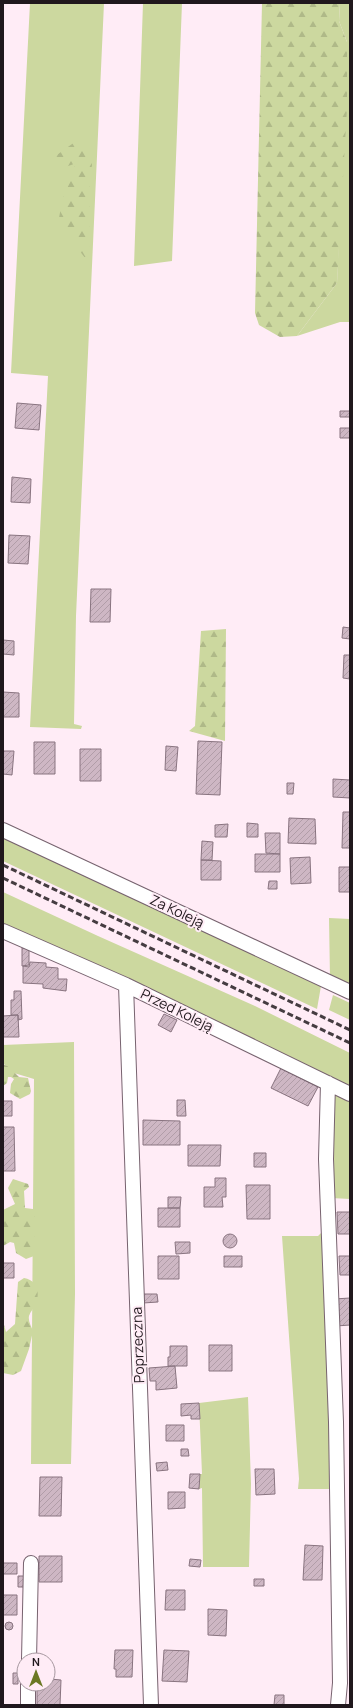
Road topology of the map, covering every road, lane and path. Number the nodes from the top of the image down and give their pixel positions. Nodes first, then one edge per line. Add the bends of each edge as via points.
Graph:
1 (3, 830) edge
2 (3, 931) edge
3 (126, 985) junction
4 (350, 992) edge
5 (328, 1083) junction
6 (350, 1094) edge
7 (31, 1563) dead end
8 (29, 1652) edge
9 (28, 1692) edge
10 (28, 1705) edge
11 (151, 1705) edge
12 (338, 1705) edge

1 - 4 street, Za Koleją
2 - 3 street, Przed Koleją
3 - 5 street, Przed Koleją
3 - 11 street, Poprzeczna
5 - 6 street, Przed Koleją
5 - 12 street via 326,1159 336,1422 340,1683
7 - 8 street
9 - 10 street

